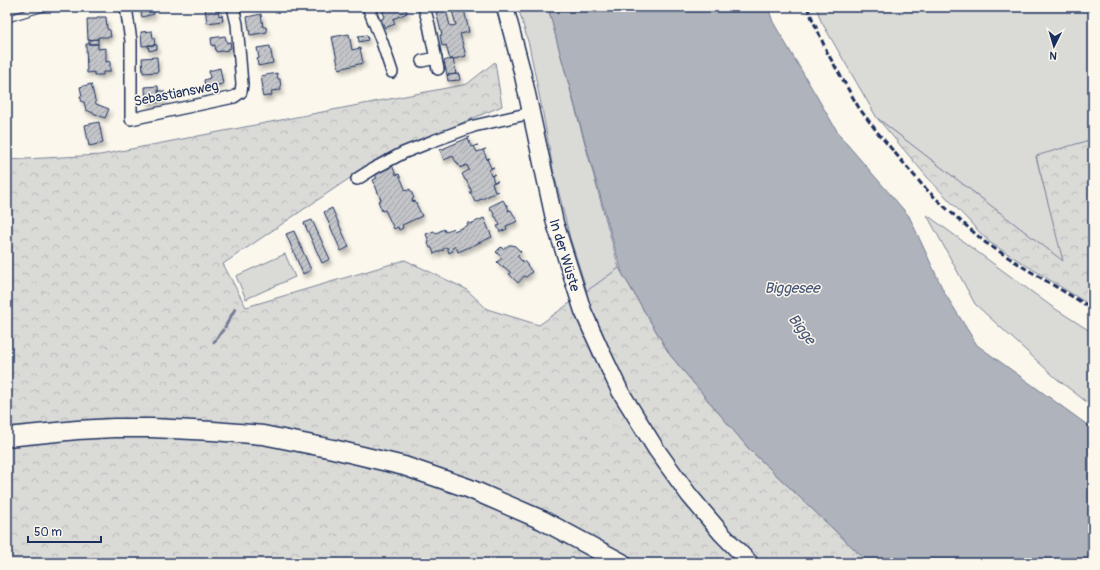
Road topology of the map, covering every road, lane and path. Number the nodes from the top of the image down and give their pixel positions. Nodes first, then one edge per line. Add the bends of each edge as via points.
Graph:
1 (46, 7) edge
2 (126, 7) edge
3 (233, 7) edge
4 (368, 7) edge
5 (424, 7) edge
6 (505, 7) edge
7 (7, 19) edge
8 (422, 61) dead end
9 (392, 72) dead end
10 (531, 113) junction
11 (357, 179) dead end
12 (7, 437) edge
13 (622, 563) edge
14 (750, 563) edge

1 - 7 lane
2 - 3 street, Sebastiansweg via 132,41 131,118 234,97 241,92 237,24
4 - 9 street
5 - 8 street via 437,64
6 - 10 main road, In der Wüste
10 - 11 street via 474,126 433,141 403,153
10 - 14 main road, In der Wüste via 554,223 566,262 583,310 620,391 656,450 689,495
12 - 13 main road via 77,430 152,428 264,436 333,449 404,466 468,488 542,520

